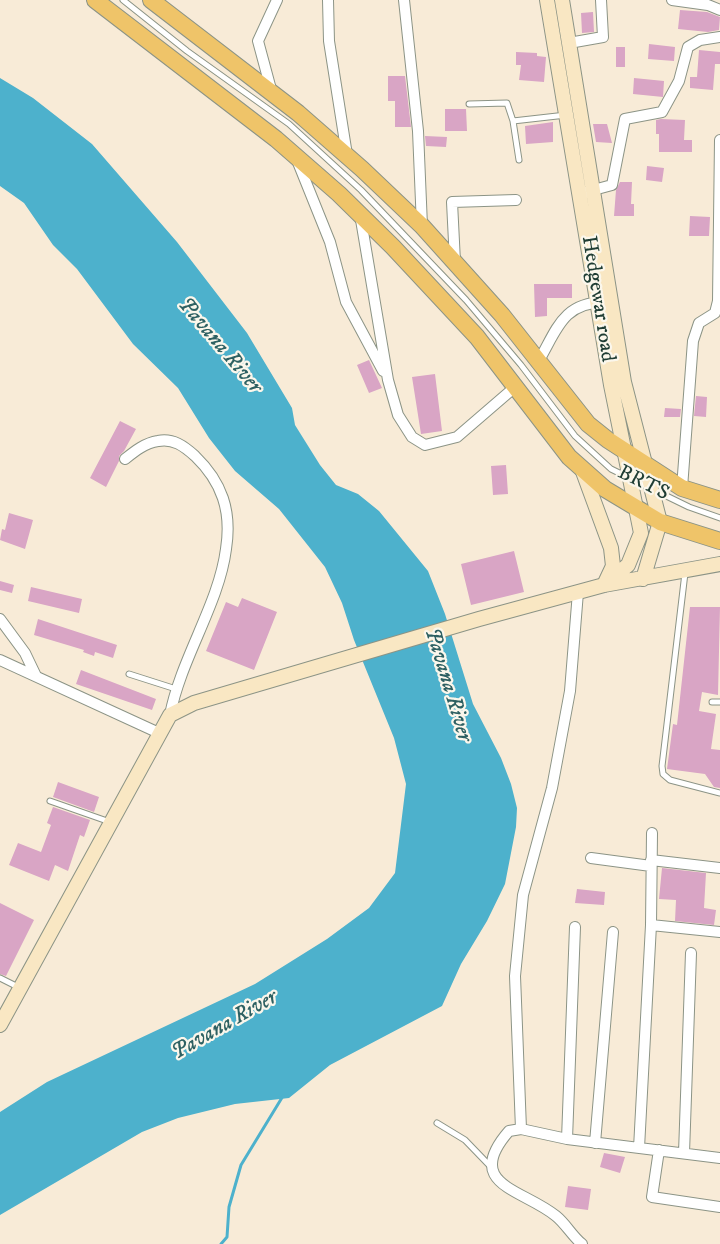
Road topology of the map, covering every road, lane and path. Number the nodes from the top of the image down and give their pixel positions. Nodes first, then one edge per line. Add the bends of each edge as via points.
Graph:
1 (95, 0) edge
2 (123, 0) edge
3 (151, 0) edge
4 (276, 0) edge
5 (328, 0) edge
6 (404, 0) edge
7 (547, 0) edge
8 (562, 0) edge
9 (601, 0) edge
10 (672, 0) edge
11 (720, 10) edge
12 (720, 37) edge
13 (569, 42) junction
14 (273, 94) junction
15 (468, 104) dead end
16 (566, 115) junction
17 (513, 121) junction
18 (720, 140) edge
19 (296, 156) junction
20 (347, 156) junction
21 (518, 160) dead end
22 (594, 190) junction
23 (580, 193) junction
24 (516, 200) dead end
25 (360, 214) junction
26 (422, 226) junction
27 (455, 263) junction
28 (612, 301) junction
29 (598, 302) junction
30 (538, 362) junction
31 (388, 380) junction
32 (515, 387) junction
33 (626, 453) junction
34 (125, 459) dead end
35 (645, 463) junction
36 (582, 469) junction
37 (632, 479) junction
38 (682, 488) junction
39 (651, 489) junction
40 (720, 500) edge
41 (638, 509) junction
42 (720, 518) edge
43 (660, 522) junction
44 (720, 541) edge
45 (720, 564) edge
46 (685, 570) junction
47 (643, 579) junction
48 (604, 586) junction
49 (578, 592) junction
50 (0, 619) edge
51 (0, 660) edge
52 (129, 674) dead end
53 (36, 676) junction
54 (176, 690) junction
55 (712, 702) dead end
56 (720, 702) edge
57 (170, 715) junction
58 (159, 733) junction
59 (720, 793) edge
60 (50, 801) dead end
61 (111, 822) junction
62 (652, 833) dead end
63 (591, 858) dead end
64 (652, 863) junction
65 (720, 868) edge
66 (650, 925) junction
67 (575, 927) dead end
68 (613, 932) dead end
69 (720, 932) edge
70 (691, 953) dead end
71 (0, 978) edge
72 (20, 988) junction
73 (0, 1025) edge
74 (438, 1123) dead end
75 (521, 1129) junction
76 (566, 1139) junction
77 (596, 1143) junction
78 (639, 1148) junction
79 (659, 1150) junction
80 (684, 1154) junction
81 (720, 1158) edge
82 (492, 1168) junction
83 (720, 1207) edge
84 (580, 1243) edge

1 - 19 main road
2 - 37 lane, BRTS via 288,124 361,190 466,300 575,436 611,469
3 - 14 main road
4 - 14 street via 258,42
5 - 20 street via 330,42
6 - 26 street via 418,131
7 - 16 main road, Hedgewar road
8 - 13 main road, Hedgewar road
9 - 13 street via 603,37
10 - 11 street
12 - 22 street via 700,40 688,47 678,81 662,112 625,119 612,186
13 - 22 main road, Hedgewar road
14 - 20 main road
15 - 17 lane via 507,103
16 - 17 lane
16 - 23 main road, Hedgewar road
17 - 21 lane
18 - 38 street via 718,301 715,313 699,323 693,341
19 - 25 main road
19 - 31 street via 330,242 346,302
20 - 26 main road
22 - 23 street
22 - 28 main road, Hedgewar road
23 - 29 main road, Hedgewar road
24 - 27 street via 452,202
25 - 31 street
25 - 32 main road via 476,337
26 - 27 main road
27 - 30 main road via 502,315
28 - 29 street
28 - 35 main road, Hedgewar road via 624,382
29 - 30 street via 585,303 566,314
29 - 33 main road, Hedgewar road
30 - 33 main road via 588,424
31 - 32 street via 398,415 412,437 425,446 457,437
32 - 36 main road
33 - 35 main road
33 - 37 main road, Hedgewar road
34 - 54 street via 158,440 175,441 210,471 226,508 228,537 224,563
35 - 38 main road
35 - 39 main road, Hedgewar road
36 - 41 main road via 605,489
36 - 48 main road via 611,548 613,566
37 - 39 lane, BRTS
37 - 41 main road, Hedgewar road
38 - 40 main road
39 - 42 lane, BRTS
39 - 43 main road, Hedgewar road
41 - 43 main road
41 - 48 main road, Hedgewar road via 641,533 628,564
43 - 44 main road
43 - 47 main road
45 - 46 main road
46 - 47 main road
46 - 59 lane via 663,774 670,780
47 - 48 main road
48 - 49 main road
49 - 57 main road via 194,703
49 - 75 street via 570,691 552,788 523,895 515,976
50 - 53 street via 25,653
51 - 53 street
52 - 54 lane
53 - 58 street
54 - 57 street
55 - 56 lane
57 - 58 main road
58 - 61 main road
60 - 61 lane
61 - 72 main road
62 - 64 street
63 - 64 street
64 - 65 street
64 - 66 street
66 - 69 street
66 - 78 street
67 - 76 street
68 - 77 street
70 - 80 street
71 - 72 lane
72 - 73 main road
74 - 82 lane via 465,1140
75 - 76 street
75 - 82 street via 509,1131 505,1136
76 - 77 street
77 - 78 street
78 - 79 street
79 - 80 street
79 - 83 street via 652,1197
80 - 81 street
82 - 84 street via 494,1177 503,1186 528,1197 555,1215

